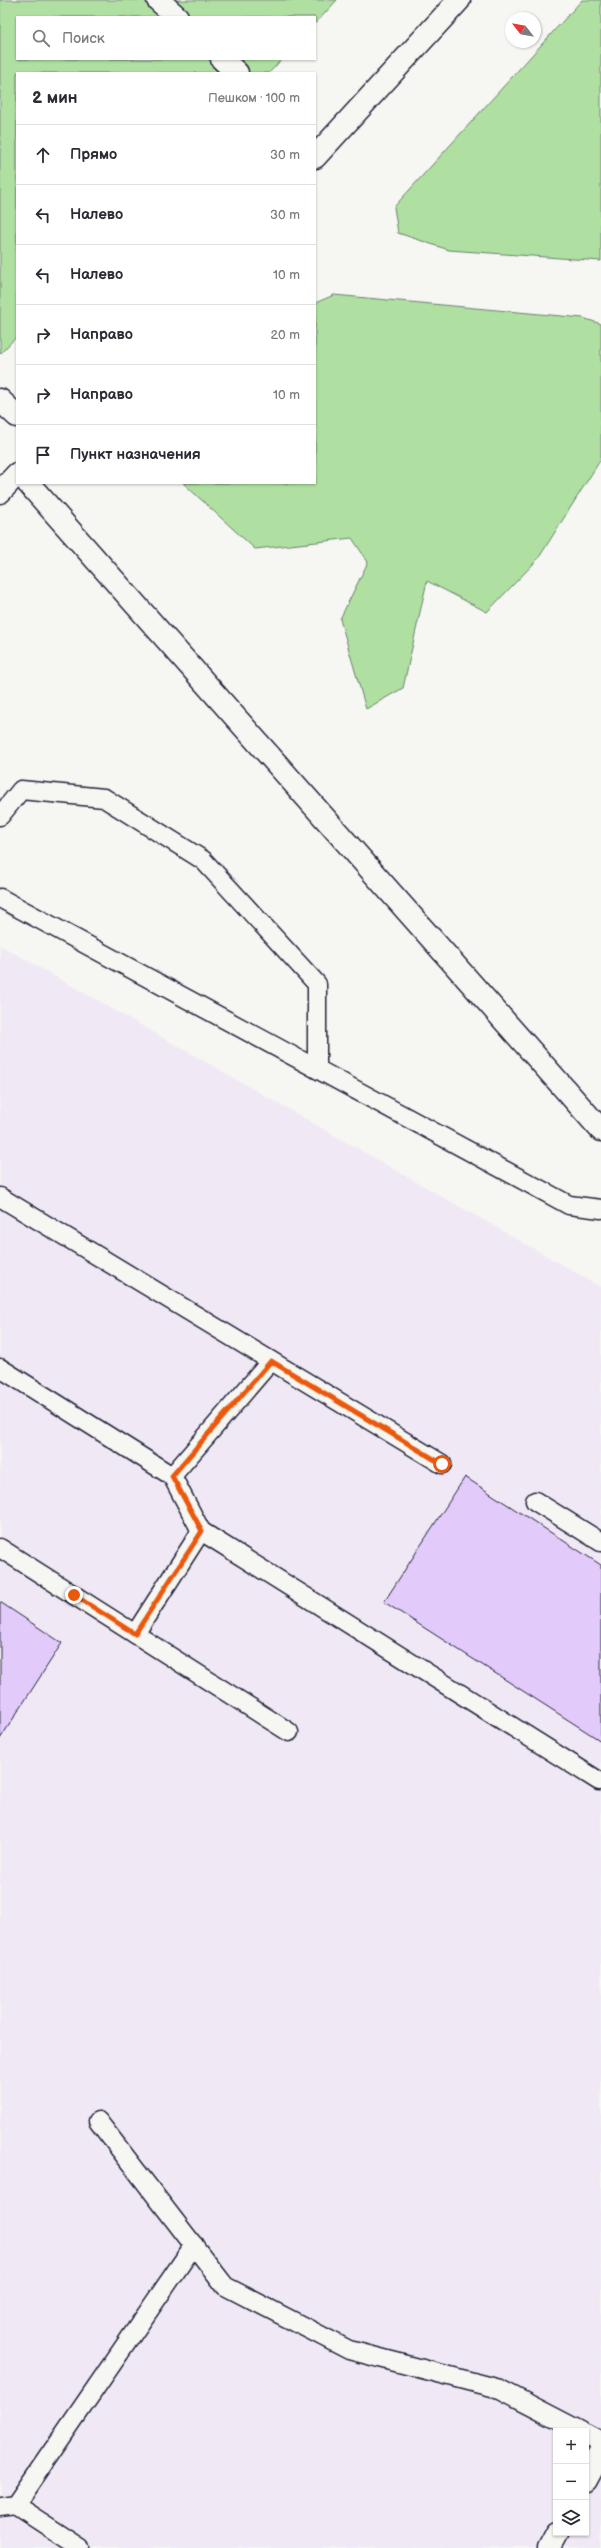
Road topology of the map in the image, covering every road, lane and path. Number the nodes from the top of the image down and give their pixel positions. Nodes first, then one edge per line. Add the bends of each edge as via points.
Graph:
1 (158, 0) edge
2 (459, 0) edge
3 (176, 16) edge
4 (223, 60) edge
5 (236, 72) edge
6 (317, 151) edge
7 (0, 400) edge
8 (16, 415) edge
9 (16, 475) edge
10 (29, 484) edge
11 (0, 492) edge
12 (0, 816) edge
13 (0, 898) edge
14 (317, 1069) junction
15 (601, 1130) edge
16 (0, 1196) edge
17 (601, 1209) edge
18 (271, 1361) junction
19 (0, 1368) edge
20 (442, 1464) dead end
21 (172, 1476) junction
22 (535, 1501) dead end
23 (202, 1531) junction
24 (601, 1542) edge
25 (0, 1548) edge
26 (135, 1634) junction
27 (289, 1732) dead end
28 (599, 1781) dead end
29 (98, 2121) dead end
30 (194, 2245) junction
31 (575, 2428) edge
32 (589, 2436) edge
33 (601, 2442) edge
34 (601, 2452) edge
35 (589, 2474) edge
36 (8, 2506) edge
37 (555, 2536) edge
38 (81, 2548) edge
39 (549, 2548) edge

1 - 3 street
2 - 6 street
4 - 5 street
7 - 8 street
9 - 11 street
10 - 15 street
12 - 14 lane via 21,790 104,798 204,860 317,984
13 - 14 lane
14 - 17 lane via 569,1205
16 - 18 lane
18 - 20 lane
18 - 21 lane
19 - 21 lane
21 - 23 lane
22 - 24 lane
23 - 26 lane
23 - 28 lane
25 - 26 lane
26 - 27 lane
29 - 30 lane
30 - 31 lane via 225,2286 349,2350 500,2389
30 - 36 lane
32 - 33 lane
34 - 35 street
36 - 38 lane
37 - 39 street

